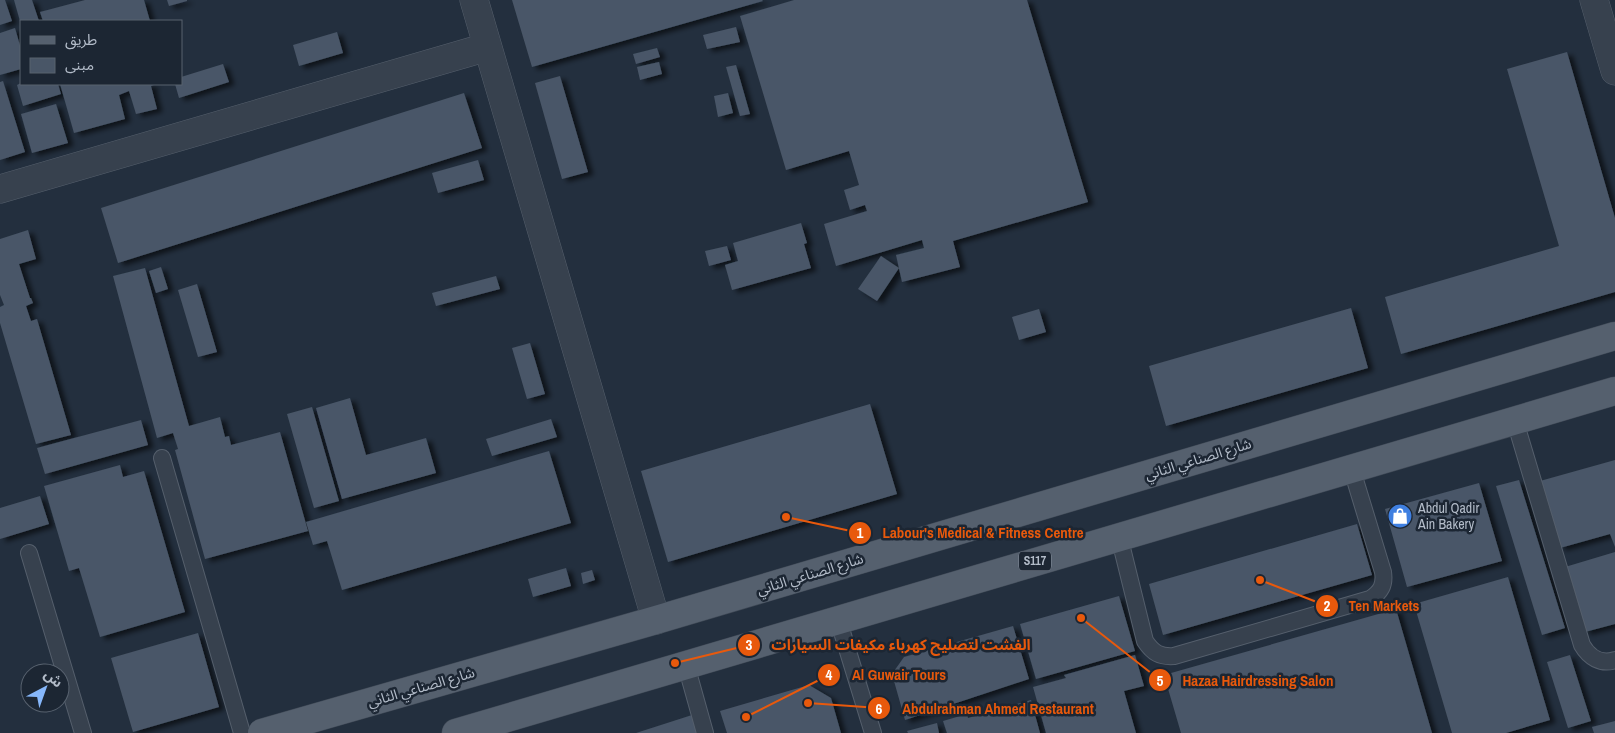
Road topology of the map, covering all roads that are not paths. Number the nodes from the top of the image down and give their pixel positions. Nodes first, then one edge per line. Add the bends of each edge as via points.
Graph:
1 (474, 0) edge
2 (1594, 0) edge
3 (487, 47) junction
4 (1615, 71) edge
5 (0, 189) edge
6 (1615, 336) edge
7 (1607, 399) edge
8 (1515, 421) junction
9 (162, 458) dead end
10 (1352, 470) junction
11 (1119, 536) junction
12 (29, 553) dead end
13 (656, 620) junction
14 (838, 620) junction
15 (1615, 660) edge
16 (686, 665) junction
17 (469, 731) edge
18 (83, 733) edge
19 (242, 733) edge
20 (262, 733) edge
21 (705, 733) edge
22 (873, 733) edge

1 - 3 street
2 - 4 street
3 - 5 street
3 - 13 street
6 - 13 main road, شارع الصناعي الثاني
7 - 8 main road, S117
8 - 10 main road, S117
8 - 15 lane via 1582,645 1593,658
9 - 19 lane
10 - 11 main road, S117
10 - 11 lane via 1383,572 1382,588 1377,594 1174,656 1157,654 1145,641
11 - 14 main road, S117
12 - 18 lane
13 - 20 main road, شارع الصناعي الثاني
14 - 16 main road, S117
14 - 22 lane
16 - 17 main road, S117
16 - 21 lane

